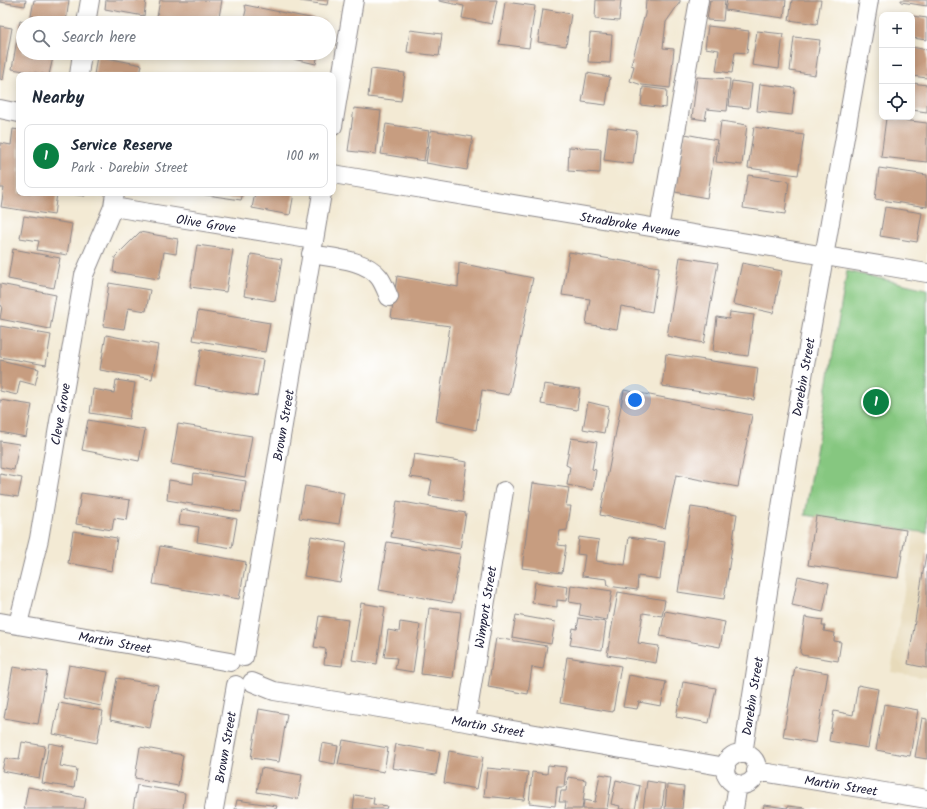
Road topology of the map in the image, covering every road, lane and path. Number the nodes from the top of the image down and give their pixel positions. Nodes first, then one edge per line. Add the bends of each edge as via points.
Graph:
1 (90, 0) edge
2 (354, 0) edge
3 (699, 0) edge
4 (869, 0) edge
5 (87, 16) edge
6 (81, 60) edge
7 (79, 72) edge
8 (336, 108) edge
9 (0, 109) edge
10 (16, 112) edge
11 (336, 175) edge
12 (322, 196) edge
13 (114, 200) edge
14 (659, 229) junction
15 (313, 247) junction
16 (825, 256) junction
17 (927, 273) edge
18 (389, 297) dead end
19 (504, 491) dead end
20 (0, 622) edge
21 (18, 624) junction
22 (237, 659) junction
23 (244, 683) junction
24 (466, 722) junction
25 (743, 754) junction
26 (726, 767) junction
27 (756, 771) junction
28 (738, 784) junction
29 (927, 799) edge
30 (214, 809) edge
31 (734, 809) edge

1 - 5 street
2 - 8 street
3 - 14 street
4 - 16 street, Darebin Street
6 - 7 street
9 - 10 street
11 - 14 street, Stradbroke Avenue
12 - 15 street, Brown Street
13 - 15 street, Olive Grove
13 - 21 street, Cleve Grove via 84,275 39,539
14 - 16 street, Stradbroke Avenue
15 - 18 street, Olive Grove via 370,268 380,277
15 - 22 street, Brown Street
16 - 17 street, Stradbroke Avenue
16 - 25 street, Darebin Street via 787,469
19 - 24 street, Wimport Street
20 - 21 street, Martin Street
21 - 22 street, Martin Street
22 - 23 street via 228,666 227,675 229,679
22 - 23 street via 248,658 255,664 256,673
23 - 24 street, Martin Street via 274,691
23 - 30 street, Brown Street
24 - 26 street, Martin Street
25 - 26 street via 738,753 729,758
25 - 27 street via 752,758 757,766
26 - 28 street via 725,772 729,780
27 - 28 street via 748,783
27 - 29 street, Martin Street
28 - 31 street

